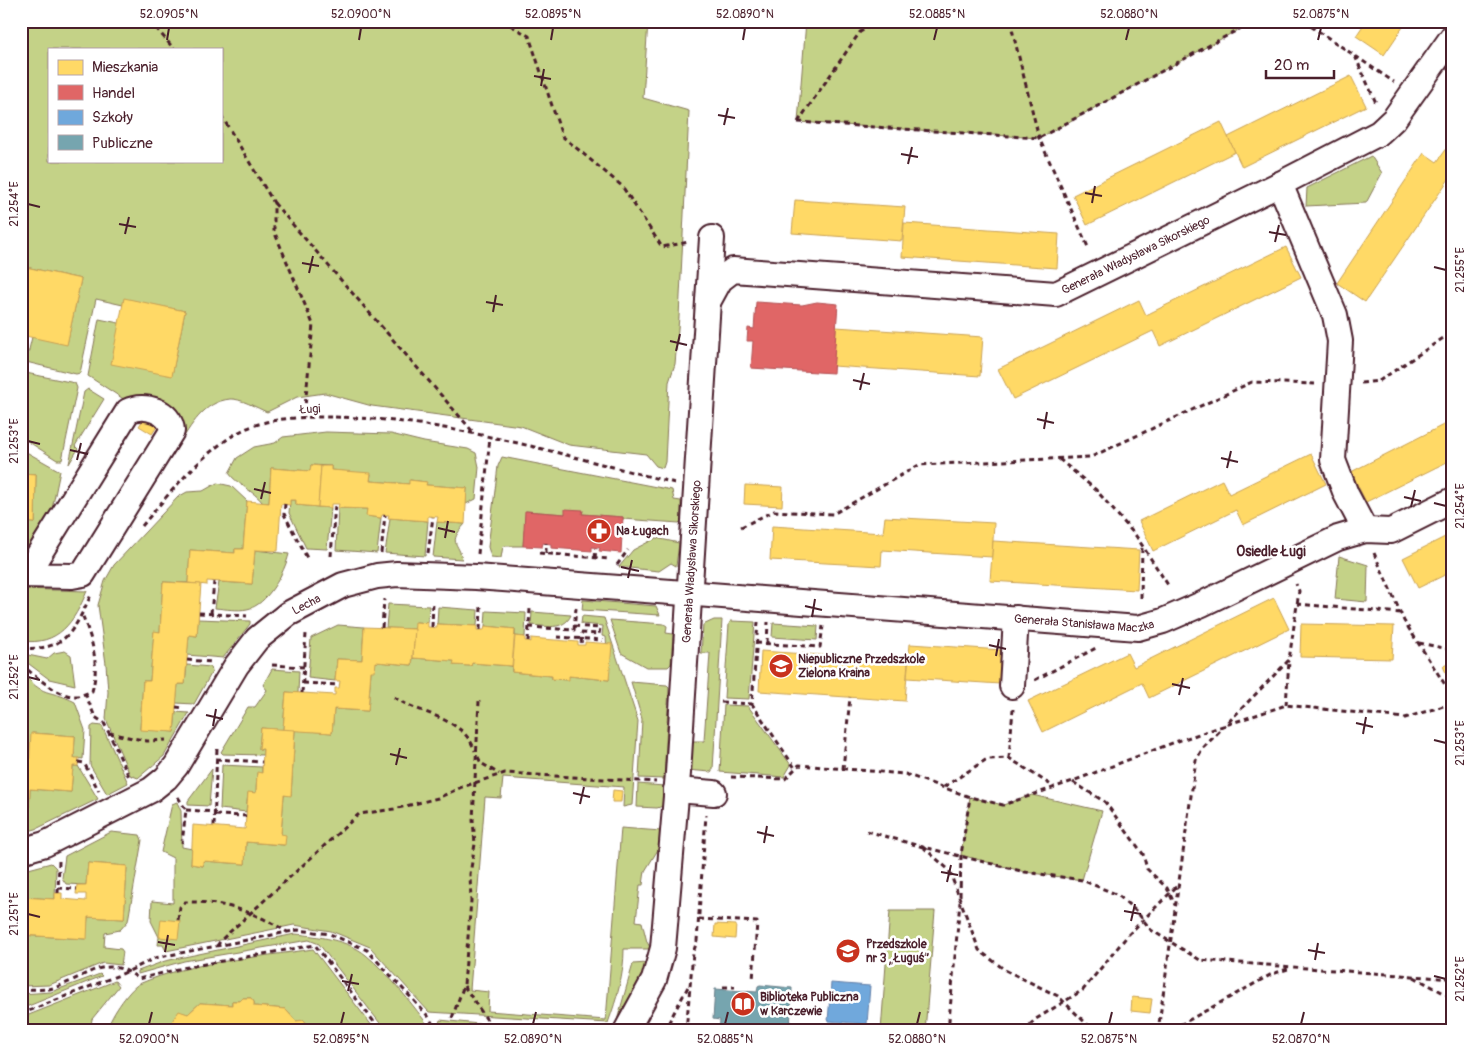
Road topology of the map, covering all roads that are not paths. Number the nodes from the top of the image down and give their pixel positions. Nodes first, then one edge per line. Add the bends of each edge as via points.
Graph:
1 (1453, 36) edge
2 (1280, 184) junction
3 (712, 238) road end
4 (708, 302) junction
5 (1453, 500) edge
6 (1365, 530) junction
7 (23, 575) edge
8 (689, 593) junction
9 (1016, 618) junction
10 (1012, 686) dead end
11 (670, 786) junction
12 (710, 793) road end
13 (21, 851) edge
14 (626, 1031) edge

1 - 2 street, Generała Władysława Sikorskiego via 1385,129
2 - 4 street, Generała Władysława Sikorskiego via 1056,294 733,270 720,280
2 - 6 street via 1335,315 1340,341 1333,460
3 - 4 street, Generała Władysława Sikorskiego
4 - 8 street, Generała Władysława Sikorskiego
5 - 6 street, Generała Stanisława Maczka via 1392,530
6 - 9 street, Generała Stanisława Maczka via 1338,538 1202,604 1148,626 1138,628
7 - 7 street via 83,574 172,431 168,419 150,408 128,411
8 - 9 street, Generała Stanisława Maczka
8 - 11 street, Generała Władysława Sikorskiego
8 - 13 street, Lecha via 397,574 343,585 267,629 236,666 166,778 151,790 45,844
9 - 10 street
11 - 12 street
11 - 14 street, Generała Władysława Sikorskiego via 674,821 664,948 654,980

